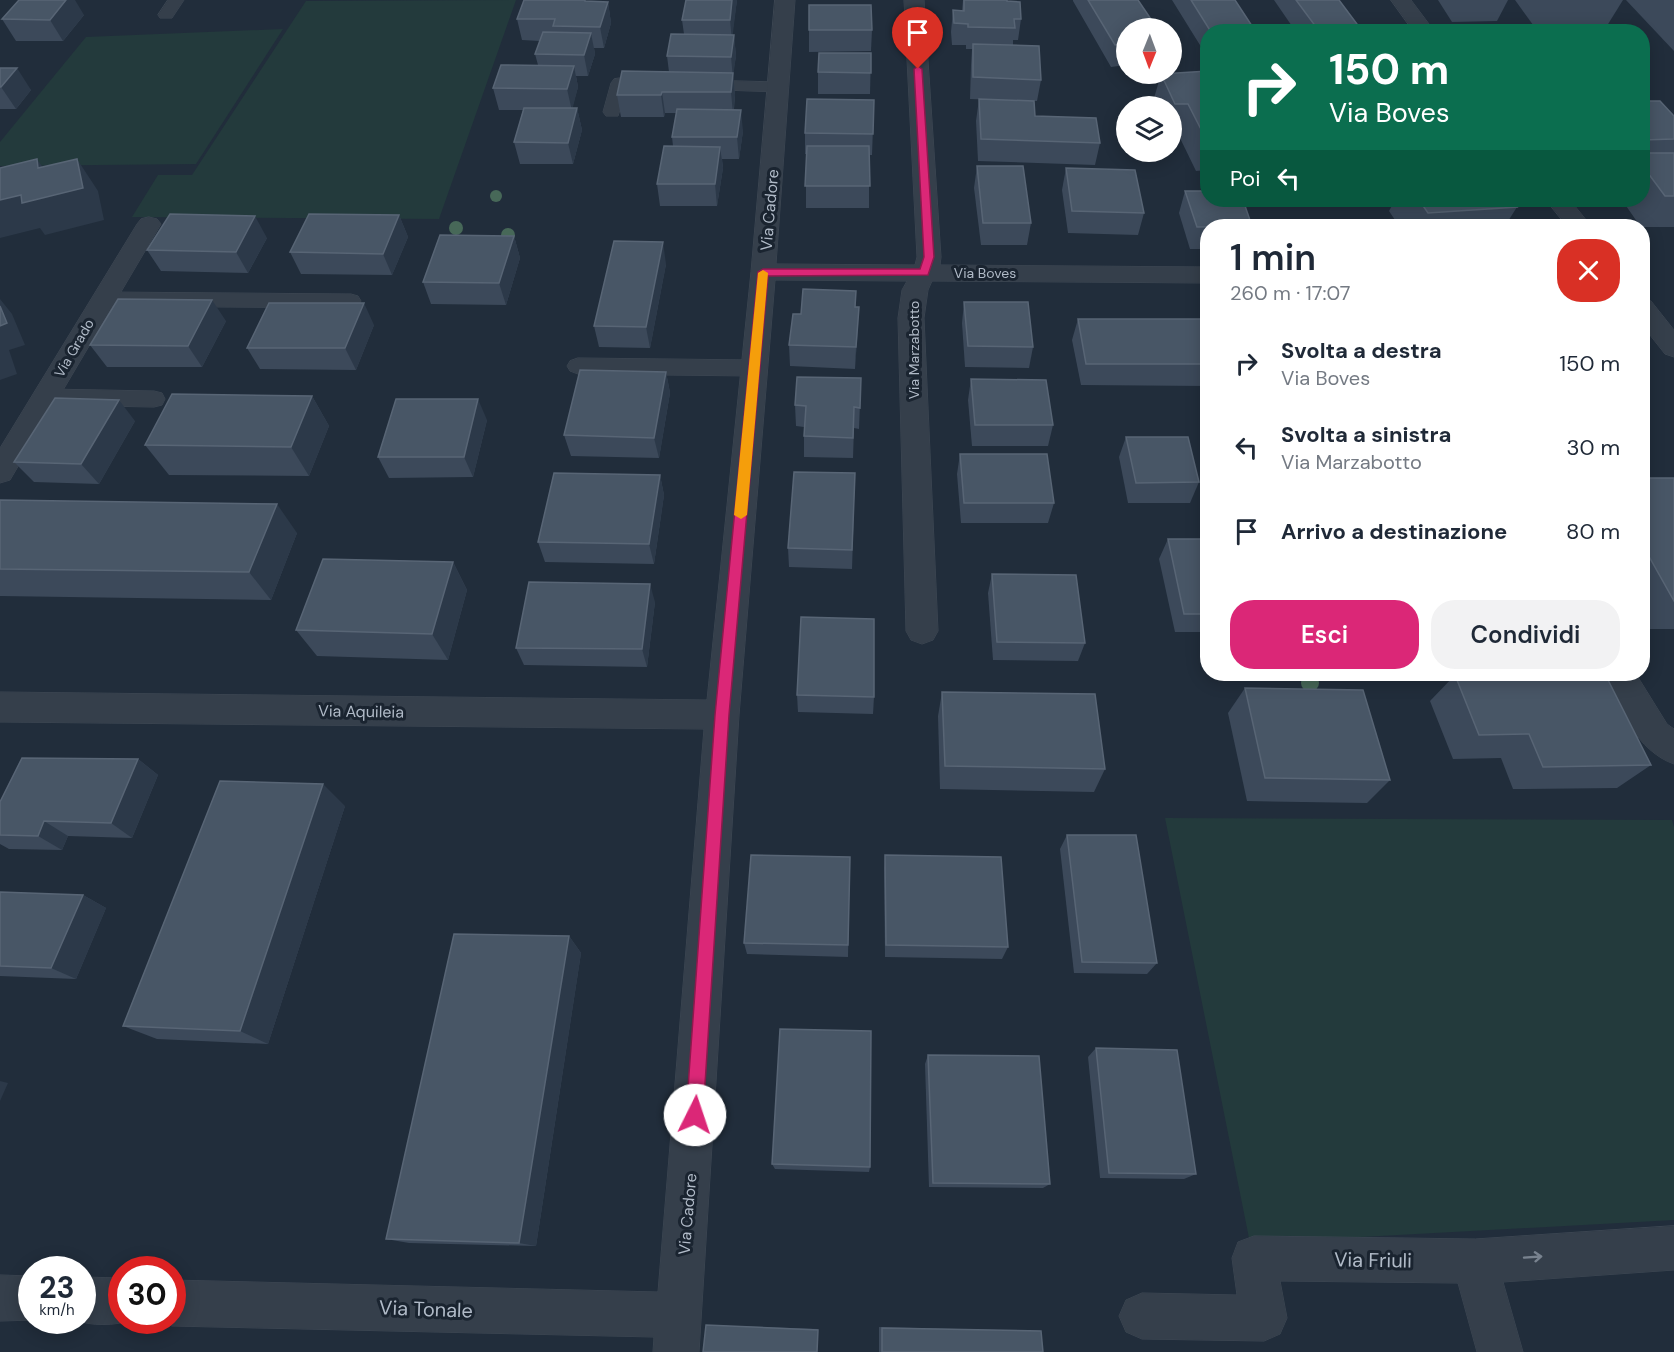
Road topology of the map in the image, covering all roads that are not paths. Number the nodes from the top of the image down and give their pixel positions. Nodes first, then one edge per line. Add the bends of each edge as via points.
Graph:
1 (176, 0) edge
2 (784, 0) edge
3 (914, 0) edge
4 (1401, 0) edge
5 (166, 15) dead end
6 (1419, 24) edge
7 (778, 87) junction
8 (612, 112) dead end
9 (1564, 207) edge
10 (1573, 219) edge
11 (149, 225) dead end
12 (763, 272) junction
13 (925, 273) junction
14 (1200, 275) edge
15 (103, 299) junction
16 (351, 301) edge
17 (1650, 318) edge
18 (1674, 348) edge
19 (578, 366) dead end
20 (754, 368) junction
21 (47, 397) junction
22 (154, 399) dead end
23 (0, 472) edge
24 (922, 631) dead end
25 (1625, 681) edge
26 (0, 707) edge
27 (722, 715) junction
28 (1665, 742) edge
29 (1674, 772) edge
30 (1674, 1248) edge
31 (1475, 1260) junction
32 (0, 1298) edge
33 (18, 1299) edge
34 (186, 1304) edge
35 (1142, 1316) dead end
36 (678, 1334) edge
37 (1500, 1352) edge

1 - 5 lane
2 - 7 street, Via Cadore
3 - 13 street, Via Marzabotto via 929,257
4 - 6 street
7 - 8 lane via 620,83
7 - 12 street, Via Cadore
9 - 10 street
11 - 15 street, Via Grado
12 - 13 street, Via Boves
12 - 20 street, Via Cadore
13 - 14 street, Via Boves
13 - 24 street, Via Marzabotto via 915,290 911,318
15 - 16 lane
15 - 21 street, Via Grado
17 - 18 street
19 - 20 lane
20 - 27 street, Via Cadore
21 - 22 lane
21 - 23 street, Via Grado
25 - 28 street
26 - 27 street, Via Aquileia
27 - 36 street, Via Cadore
28 - 29 street
31 -> 30 street, Via Friuli
31 - 35 street, Via Friuli via 1254,1258 1264,1317
31 - 37 street
32 - 33 street
34 - 36 street, Via Tonale

